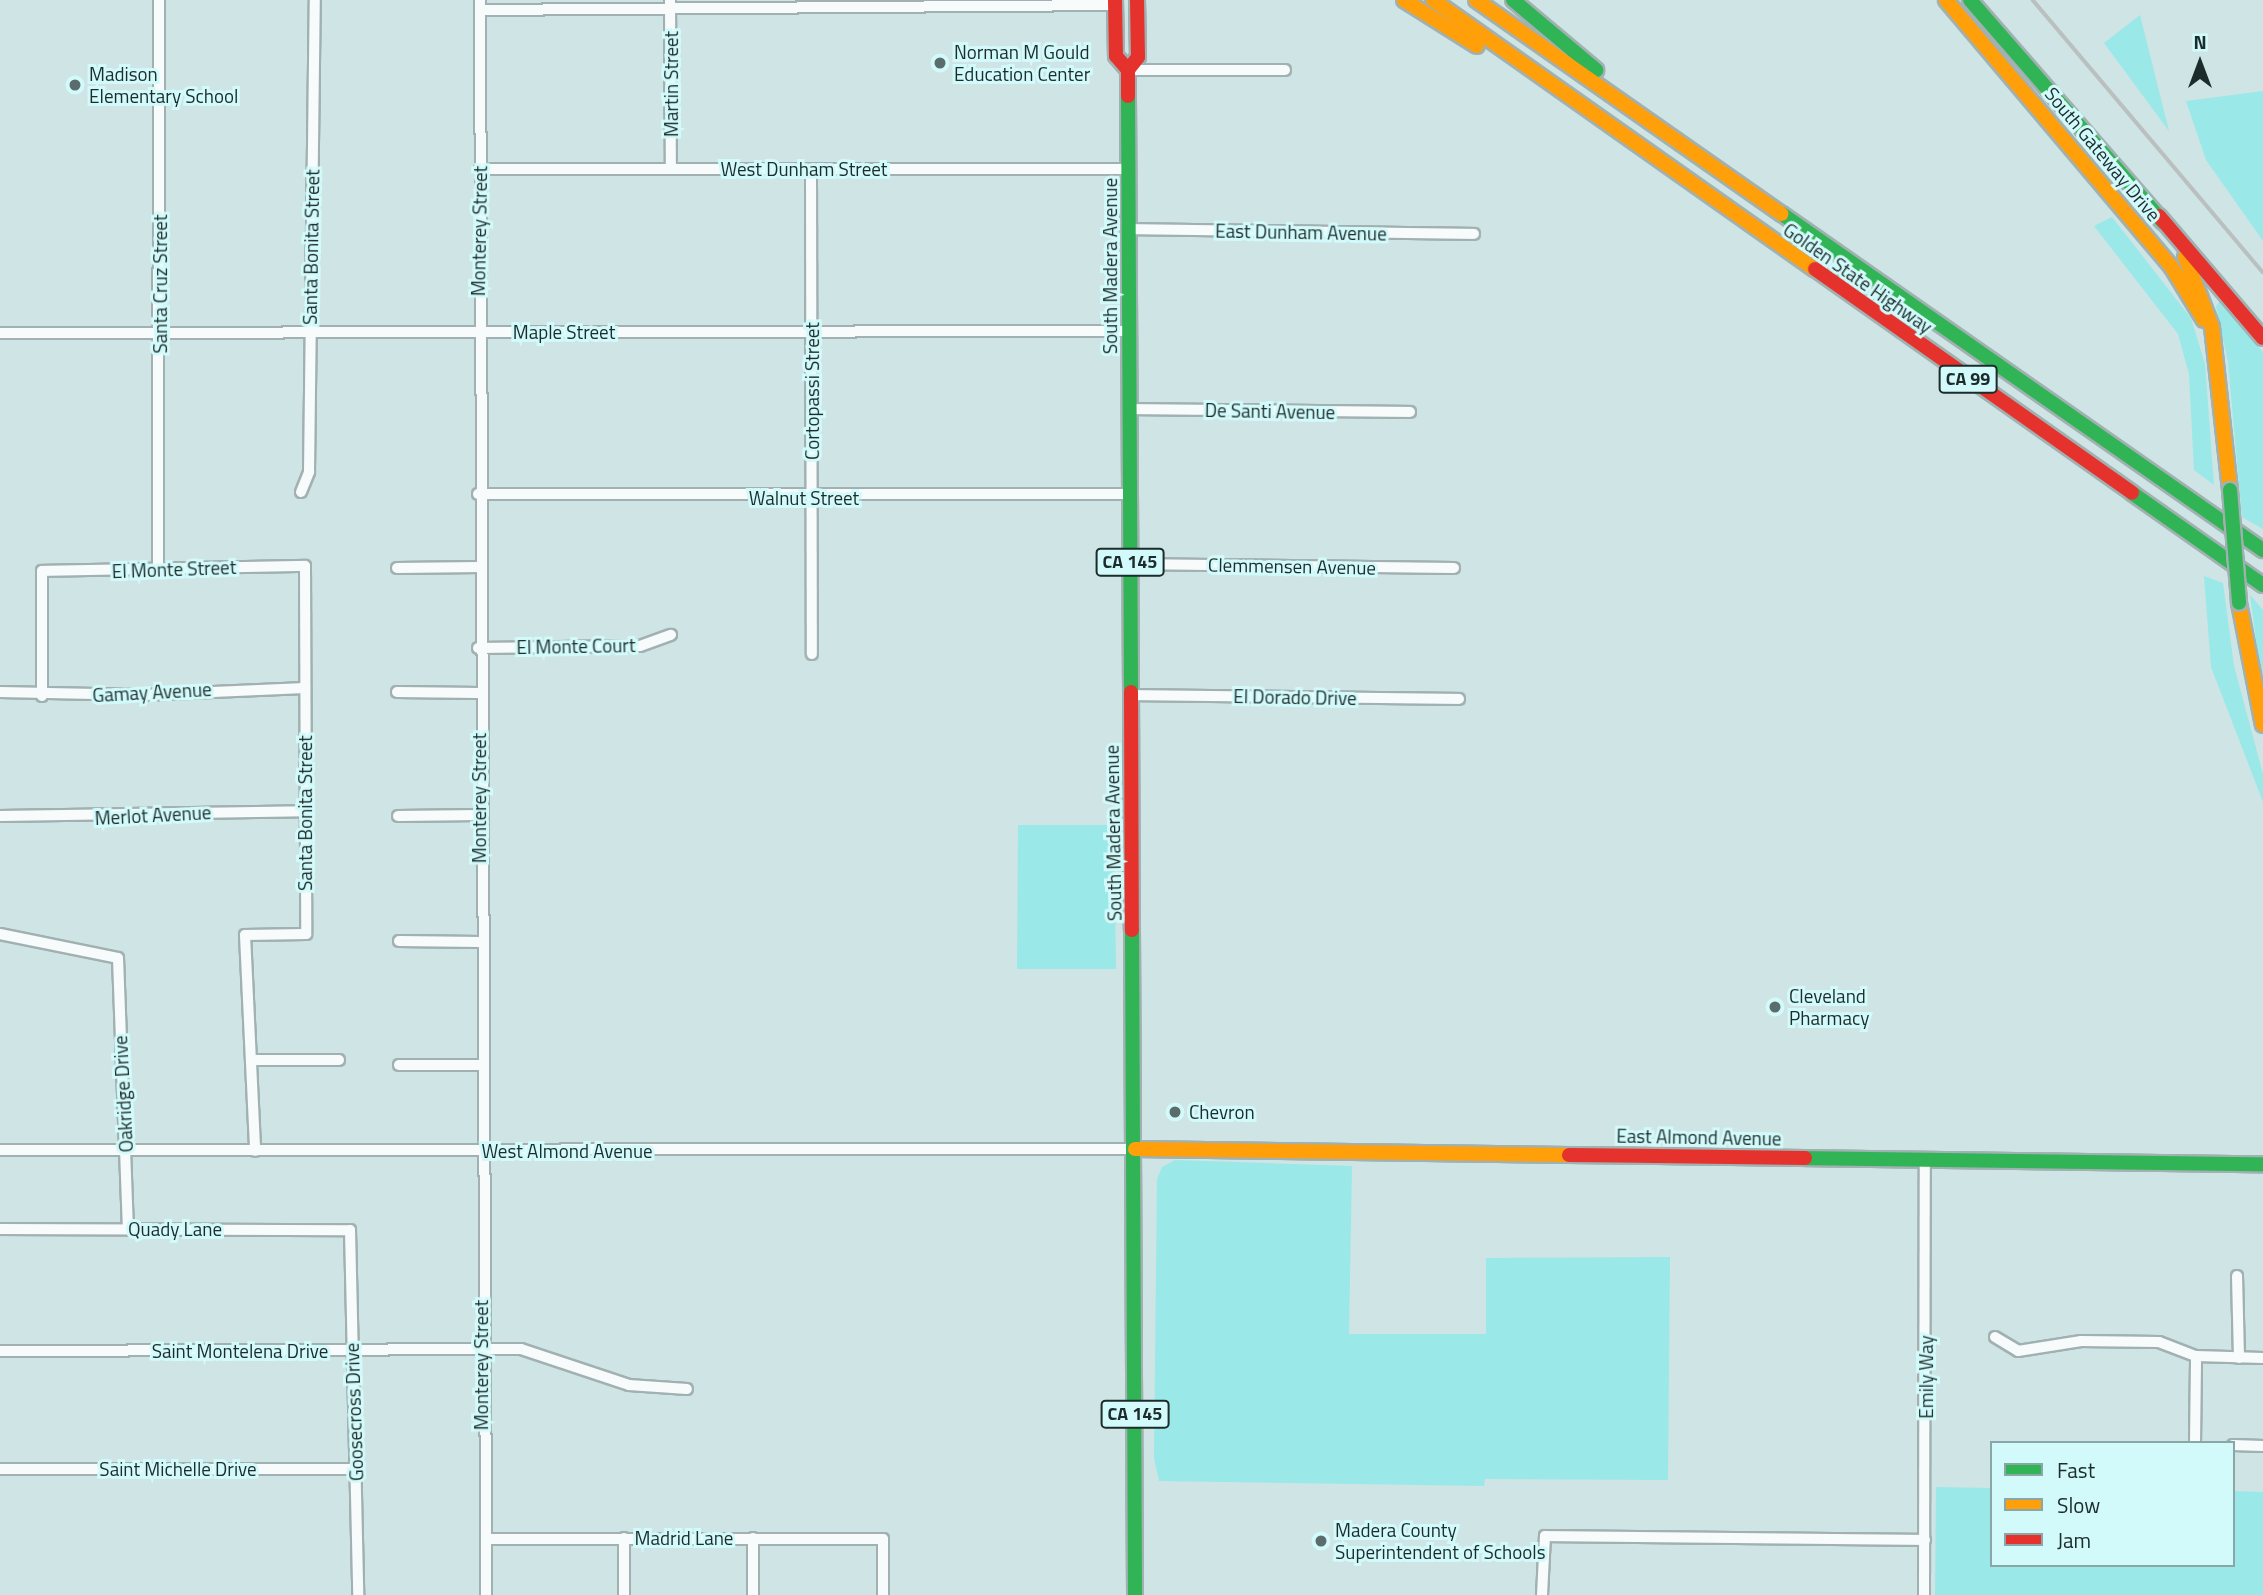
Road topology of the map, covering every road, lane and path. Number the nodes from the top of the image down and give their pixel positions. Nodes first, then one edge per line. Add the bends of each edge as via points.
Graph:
1 (159, 0) edge
2 (315, 0) edge
3 (1137, 0) edge
4 (1404, 0) edge
5 (1433, 0) edge
6 (1476, 0) edge
7 (1513, 0) edge
8 (1946, 0) edge
9 (1970, 0) edge
10 (1115, 2) edge
11 (670, 3) edge
12 (480, 5) edge
13 (1128, 70) junction
14 (1285, 71) dead end
15 (1693, 151) junction
16 (480, 169) junction
17 (671, 169) junction
18 (811, 169) junction
19 (1128, 169) junction
20 (1675, 172) junction
21 (2124, 175) junction
22 (2106, 190) junction
23 (2158, 216) junction
24 (1128, 229) junction
25 (1474, 233) dead end
26 (1129, 331) junction
27 (310, 332) junction
28 (477, 332) junction
29 (0, 333) edge
30 (160, 333) junction
31 (812, 334) junction
32 (2263, 338) edge
33 (2215, 344) junction
34 (1130, 409) junction
35 (1410, 412) dead end
36 (302, 492) dead end
37 (478, 494) junction
38 (1130, 494) junction
39 (812, 498) junction
40 (2263, 550) edge
41 (1130, 564) junction
42 (305, 566) joint
43 (480, 567) junction
44 (158, 568) junction
45 (397, 568) dead end
46 (1454, 568) dead end
47 (2263, 585) edge
48 (671, 635) dead end
49 (478, 648) junction
50 (812, 654) dead end
51 (305, 688) junction
52 (0, 692) edge
53 (397, 692) dead end
54 (479, 693) junction
55 (1131, 695) junction
56 (42, 696) junction
57 (1459, 699) dead end
58 (2263, 725) edge
59 (305, 811) junction
60 (479, 815) junction
61 (0, 816) edge
62 (398, 816) dead end
63 (0, 934) edge
64 (398, 942) dead end
65 (480, 942) junction
66 (255, 1060) junction
67 (340, 1060) dead end
68 (399, 1065) dead end
69 (481, 1065) junction
70 (1135, 1149) junction
71 (0, 1150) edge
72 (127, 1150) junction
73 (255, 1151) junction
74 (481, 1151) junction
75 (1925, 1160) junction
76 (2263, 1164) edge
77 (0, 1229) edge
78 (128, 1229) junction
79 (350, 1230) joint
80 (2237, 1276) dead end
81 (1995, 1337) dead end
82 (481, 1349) junction
83 (0, 1351) edge
84 (352, 1352) junction
85 (2196, 1356) junction
86 (2239, 1358) junction
87 (2263, 1358) edge
88 (687, 1389) dead end
89 (2195, 1441) edge
90 (2235, 1445) edge
91 (2263, 1446) edge
92 (0, 1469) edge
93 (356, 1469) junction
94 (624, 1538) junction
95 (753, 1538) junction
96 (486, 1539) junction
97 (1925, 1539) junction
98 (358, 1595) edge
99 (486, 1595) edge
100 (624, 1595) edge
101 (753, 1595) edge
102 (883, 1595) edge
103 (1135, 1595) edge
104 (1542, 1595) edge
105 (1924, 1595) edge

1 - 30 street, Santa Cruz Street
2 - 27 street, Santa Bonita Street
3 - 13 main road, South Madera Avenue / CA 145 via 1138,57
4 - 20 main road
5 - 20 main road, Golden State Highway / CA 99
6 - 15 main road, Golden State Highway / CA 99
7 - 15 main road
8 - 22 main road, South Gateway Drive
9 - 21 main road, South Gateway Drive
10 - 11 street
10 - 13 main road, South Madera Avenue / CA 145 via 1116,57
11 - 12 street
11 - 17 street, Martin Street
12 - 16 street, Monterey Street
13 - 14 street
13 - 19 main road, South Madera Avenue / CA 145
15 - 40 main road, Golden State Highway / CA 99
16 - 17 street, West Dunham Street
16 - 28 street, Monterey Street
17 - 18 street, West Dunham Street
18 - 19 street, West Dunham Street
18 - 31 street, Cortopassi Street
19 - 24 main road, South Madera Avenue / CA 145
20 - 47 main road, Golden State Highway / CA 99
21 - 22 main road
21 - 23 main road, South Gateway Drive
22 - 33 main road, South Gateway Drive via 2181,280
23 - 32 main road
23 - 33 main road, South Gateway Drive via 2193,270
24 - 25 street, East Dunham Avenue
24 - 26 main road, South Madera Avenue / CA 145
26 - 31 street, Maple Street
26 - 34 main road, South Madera Avenue / CA 145
27 - 28 street, Maple Street
27 - 30 street, Maple Street
27 - 36 street, Santa Bonita Street via 309,472
28 - 31 street, Maple Street
28 - 37 street, Monterey Street
29 - 30 street, Maple Street
30 - 44 street, Santa Cruz Street
31 - 39 street, Cortopassi Street
33 - 58 main road, South Gateway Drive, bridge via 2239,603
34 - 35 street, De Santi Avenue
34 - 38 main road, South Madera Avenue / CA 145
37 - 39 street, Walnut Street
37 - 43 street, Monterey Street
38 - 39 street, Walnut Street
38 - 41 main road, South Madera Avenue / CA 145
39 - 50 street, Cortopassi Street
41 - 46 street, Clemmensen Avenue
41 - 55 main road, South Madera Avenue / CA 145
42 - 44 street, El Monte Street
42 - 51 street, Santa Bonita Street
43 - 45 street
43 - 49 street, Monterey Street
44 - 56 street, El Monte Street via 42,571
48 - 49 street, El Monte Court via 640,646
49 - 54 street, Monterey Street
51 - 56 street, Gamay Avenue
51 - 59 street, Santa Bonita Street
52 - 56 street, Gamay Avenue
53 - 54 street
54 - 60 street, Monterey Street
55 - 57 street, El Dorado Drive
55 - 70 main road, South Madera Avenue / CA 145
59 - 61 street, Merlot Avenue
59 - 66 street, Santa Bonita Street via 306,934 246,934
60 - 62 street
60 - 65 street, Monterey Street
63 - 72 street, Oakridge Drive via 118,958
64 - 65 street
65 - 69 street, Monterey Street
66 - 67 street
66 - 73 street
68 - 69 street
69 - 74 street, Monterey Street
70 - 74 street, West Almond Avenue
70 - 75 main road, East Almond Avenue
70 - 103 main road, South Madera Avenue / CA 145
71 - 72 street, West Almond Avenue
72 - 73 street, West Almond Avenue
72 - 78 street, Oakridge Drive
73 - 74 street, West Almond Avenue
74 - 82 street, Monterey Street
75 - 76 main road, East Almond Avenue
75 - 97 street, Emily Way
77 - 78 street, Quady Lane
78 - 79 street, Quady Lane
79 - 84 street, Goosecross Drive
80 - 86 street
81 - 85 street via 2018,1351 2081,1340 2159,1342
82 - 84 street, Saint Montelena Drive
82 - 88 street, Saint Montelena Drive via 540,1352 629,1385
82 - 96 street, Monterey Street
83 - 84 street, Saint Montelena Drive
84 - 93 street, Goosecross Drive
85 - 86 street
85 - 89 street
86 - 87 street
90 - 91 street
92 - 93 street, Saint Michelle Drive
93 - 98 street, Goosecross Drive
94 - 95 street, Madrid Lane
94 - 96 street, Madrid Lane
94 - 100 street
95 - 101 street
95 - 102 street, Madrid Lane via 883,1539
96 - 99 street, Monterey Street
97 - 104 street via 1545,1536
97 - 105 street, Emily Way

